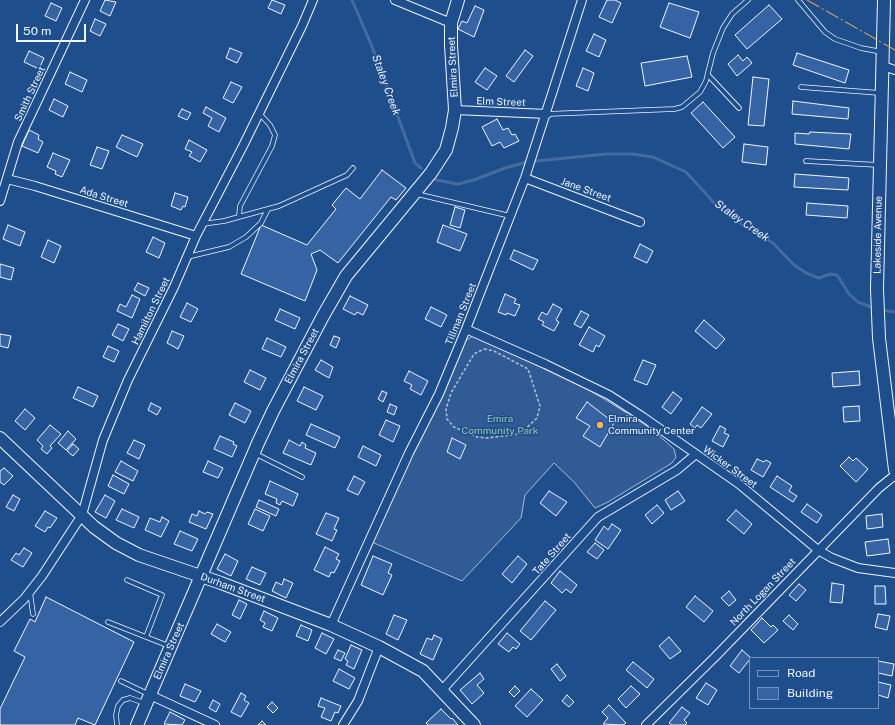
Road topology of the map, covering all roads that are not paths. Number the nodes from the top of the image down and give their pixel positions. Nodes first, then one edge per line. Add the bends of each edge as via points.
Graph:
1 (86, 0) edge
2 (313, 0) edge
3 (395, 0) edge
4 (458, 0) edge
5 (582, 0) edge
6 (748, 0) edge
7 (798, 0) edge
8 (884, 0) edge
9 (451, 23) junction
10 (883, 52) junction
11 (883, 66) junction
12 (895, 70) edge
13 (708, 75) junction
14 (801, 86) dead end
15 (882, 93) junction
16 (739, 108) dead end
17 (455, 110) junction
18 (259, 113) junction
19 (546, 114) junction
20 (806, 161) dead end
21 (880, 165) junction
22 (353, 168) dead end
23 (526, 178) junction
24 (6, 179) junction
25 (415, 193) junction
26 (0, 201) edge
27 (268, 209) junction
28 (239, 216) junction
29 (510, 216) junction
30 (640, 222) dead end
31 (202, 224) junction
32 (196, 236) junction
33 (187, 257) junction
34 (466, 329) junction
35 (0, 438) edge
36 (254, 453) junction
37 (696, 454) junction
38 (895, 470) edge
39 (895, 475) edge
40 (302, 477) dead end
41 (82, 515) junction
42 (818, 550) junction
43 (895, 573) edge
44 (201, 576) junction
45 (127, 580) dead end
46 (30, 592) junction
47 (33, 614) dead end
48 (0, 622) edge
49 (108, 622) dead end
50 (331, 625) junction
51 (146, 637) junction
52 (171, 647) junction
53 (379, 647) junction
54 (121, 681) dead end
55 (442, 690) junction
56 (149, 698) junction
57 (117, 725) edge
58 (137, 725) edge
59 (215, 725) edge
60 (343, 725) edge
61 (474, 725) edge
62 (646, 725) edge

1 - 24 street, Smith Street via 18,142
2 - 18 street, Hamilton Street
3 - 9 street
4 - 9 street, Elmira Street
5 - 19 street, Tillman Street
6 - 13 lane via 732,14 723,28
7 - 10 lane via 817,23 835,39
8 - 10 street, Lakeside Avenue
9 - 17 street, Elmira Street
10 - 11 street, Lakeside Avenue
11 - 12 street
11 - 15 street, Lakeside Avenue
13 - 16 lane
13 - 19 lane via 696,97 682,107 674,109
14 - 15 lane
15 - 21 street, Lakeside Avenue
17 - 19 street, Elm Street
17 - 25 street, Elmira Street via 446,150
18 - 28 lane via 275,135 272,146 240,206
18 - 31 street, Hamilton Street
19 - 23 street, Tillman Street
20 - 21 lane
21 - 38 street, Lakeside Avenue via 877,289 879,338
22 - 27 lane via 347,175
23 - 29 street, Tillman Street
23 - 30 street, Jane Street
24 - 26 street, Smith Street
24 - 32 street, Ada Street
25 - 29 lane
25 - 36 street, Elmira Street via 346,276 273,411
27 - 28 lane
27 - 33 lane via 262,222 246,237 229,247
28 - 31 lane
29 - 34 street, Tillman Street
31 - 32 street, Hamilton Street
32 - 33 street, Hamilton Street
33 - 41 street, Hamilton Street via 128,380 103,440
34 - 37 street, Wicker Street via 609,395
34 - 50 street, Tillman Street via 439,394 408,453
35 - 41 street, Durham Street
36 - 40 lane
36 - 44 street, Elmira Street
37 - 42 street, Wicker Street via 740,484
37 - 55 street, Tate Street via 677,470 598,516
39 - 42 street, North Logan Street
41 - 44 street, Durham Street via 122,546 152,560
41 - 46 street, Hamilton Street
42 - 43 street, Wicker Street via 858,568
42 - 62 street, North Logan Street
44 - 50 street, Durham Street
44 - 52 street, Elmira Street
45 - 51 lane via 162,595
46 - 47 lane
46 - 48 street, Hamilton Street
49 - 51 lane
50 - 53 street, Durham Street
51 - 52 lane
52 - 56 street, Elmira Street
53 - 55 street, Durham Street via 423,671
53 - 60 street via 358,701
54 - 56 lane
55 - 61 street, Durham Street
56 - 57 lane via 123,700 118,706
56 - 58 street, Elmira Street
56 - 59 street

